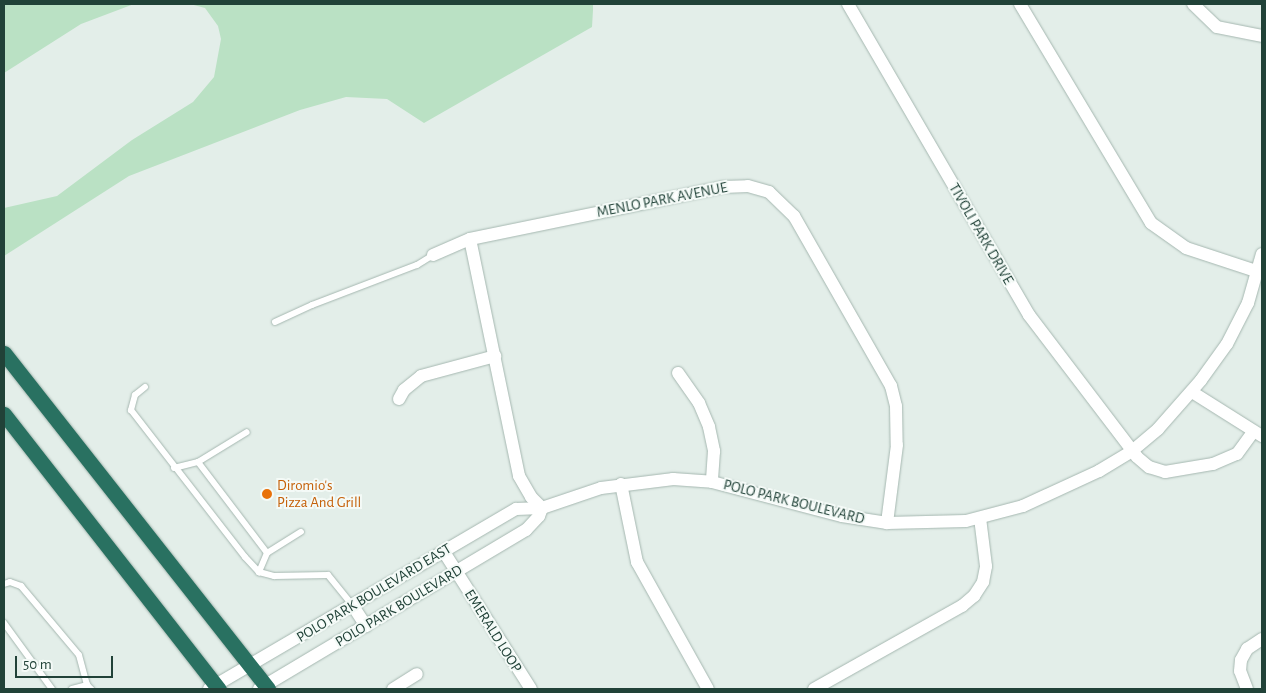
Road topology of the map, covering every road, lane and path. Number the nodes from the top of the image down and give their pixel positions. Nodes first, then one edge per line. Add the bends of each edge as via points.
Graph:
1 (848, 4) edge
2 (1020, 4) edge
3 (1193, 4) edge
4 (1262, 36) edge
5 (470, 239) junction
6 (1262, 254) edge
7 (433, 255) joint
8 (1260, 272) edge
9 (275, 322) dead end
10 (4, 353) edge
11 (495, 356) junction
12 (678, 373) dead end
13 (145, 387) dead end
14 (1192, 392) junction
15 (399, 399) dead end
16 (4, 414) edge
17 (247, 432) dead end
18 (1258, 434) edge
19 (1132, 452) junction
20 (198, 462) junction
21 (174, 468) junction
22 (712, 482) junction
23 (522, 483) junction
24 (621, 484) junction
25 (542, 508) junction
26 (516, 509) junction
27 (980, 518) junction
28 (887, 523) junction
29 (301, 532) dead end
30 (267, 552) junction
31 (444, 552) junction
32 (259, 572) junction
33 (456, 572) junction
34 (4, 584) edge
35 (353, 606) junction
36 (4, 622) edge
37 (366, 626) junction
38 (1262, 639) edge
39 (249, 666) junction
40 (417, 674) dead end
41 (89, 687) edge
42 (214, 688) edge
43 (264, 688) edge
44 (52, 689) edge
45 (72, 689) edge
46 (393, 689) edge
47 (531, 689) edge
48 (708, 689) edge
49 (814, 689) edge
50 (1247, 689) edge

1 - 19 street, TIVOLI PARK DRIVE via 1029,315
2 - 8 street via 1151,223 1186,248
3 - 4 street via 1218,27
5 - 7 street, MENLO PARK AVENUE
5 - 11 street
5 - 28 street, MENLO PARK AVENUE via 723,187 748,186 769,192 794,216 891,386 896,406 897,437
6 - 8 street, POLO PARK BOULEVARD
7 - 9 lane via 417,265
8 - 14 street, POLO PARK BOULEVARD via 1235,330
10 - 39 highway
11 - 15 street via 421,376
11 - 23 street
12 - 22 street via 696,398 710,427 714,451
13 - 21 lane via 135,395 132,410
14 - 18 street
14 - 19 street, POLO PARK BOULEVARD
16 - 42 highway
17 - 20 lane
18 - 19 street, TIVOLI PARK DRIVE via 1231,458 1182,470 1154,469
19 - 27 street, POLO PARK BOULEVARD via 1051,495
20 - 21 lane
20 - 30 lane
21 - 32 lane
22 - 24 street, POLO PARK BOULEVARD via 673,479
22 - 28 street, POLO PARK BOULEVARD via 850,517
23 - 25 street
23 - 26 street via 523,493
24 - 25 street, POLO PARK BOULEVARD via 582,493
24 - 48 street via 636,562
25 - 26 street, POLO PARK BOULEVARD EAST
25 - 33 street, POLO PARK BOULEVARD via 526,530
26 - 31 street, POLO PARK BOULEVARD EAST
27 - 28 street, POLO PARK BOULEVARD via 937,523
27 - 49 street via 986,566 983,582 974,596 956,610
29 - 30 lane
30 - 32 lane
31 - 33 street, EMERALD LOOP
31 - 35 street, POLO PARK BOULEVARD EAST
32 - 35 lane via 274,576 328,575
33 - 37 street, POLO PARK BOULEVARD
33 - 47 street, EMERALD LOOP
34 - 41 lane via 10,582 21,586 79,655
35 - 37 street
35 - 39 street, POLO PARK BOULEVARD EAST
36 - 44 lane
37 - 43 street, POLO PARK BOULEVARD
38 - 50 street via 1247,649 1241,660 1241,677
39 - 42 street, POLO PARK BOULEVARD EAST
39 - 43 highway
40 - 46 street
41 - 45 lane

